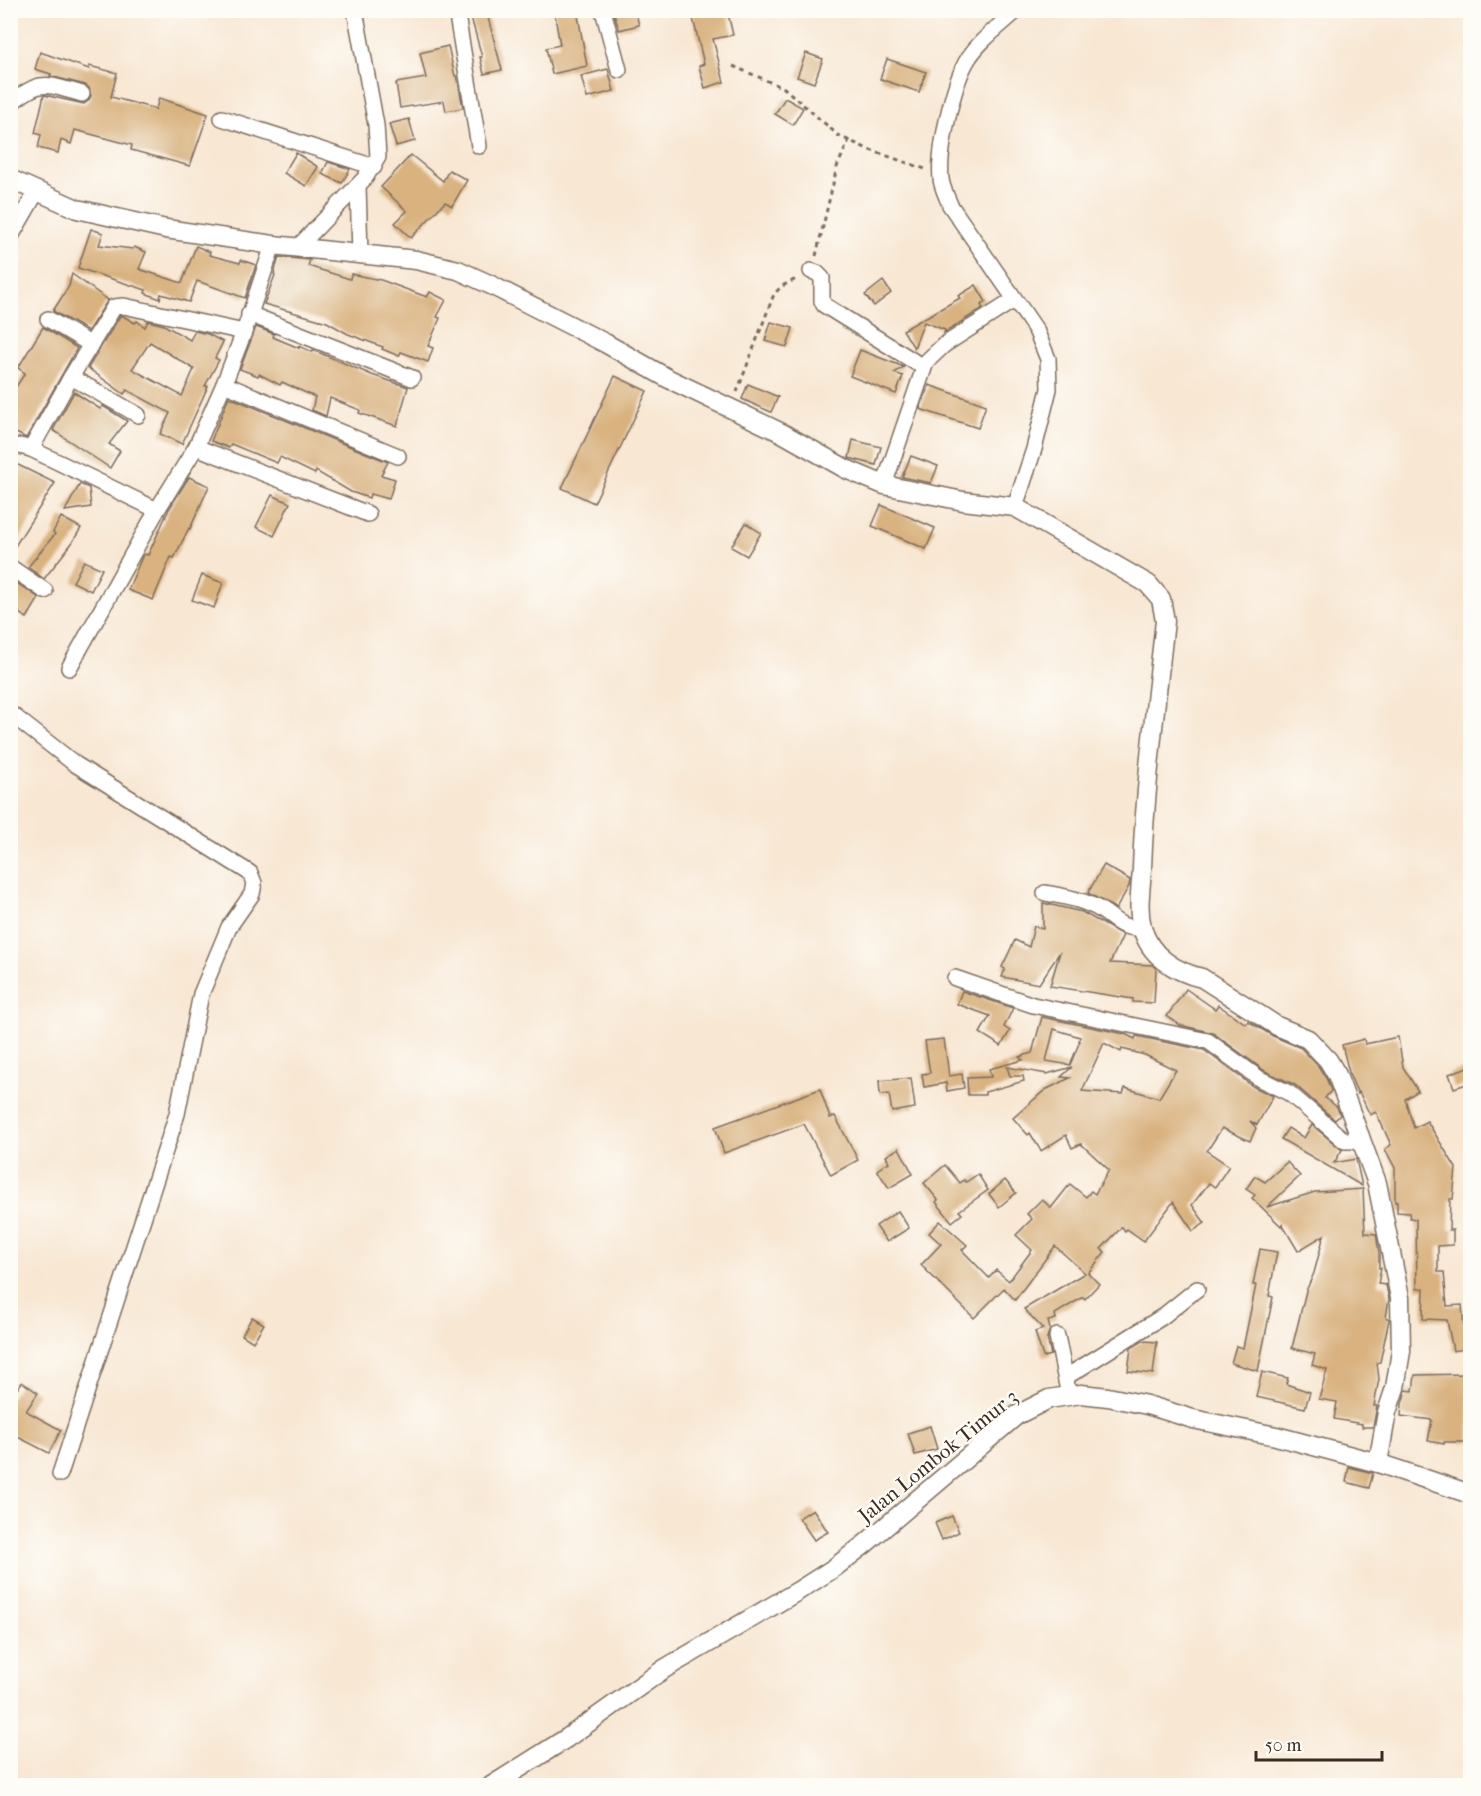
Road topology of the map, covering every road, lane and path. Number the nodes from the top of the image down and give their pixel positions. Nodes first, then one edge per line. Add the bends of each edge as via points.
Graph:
1 (355, 10) edge
2 (456, 10) edge
3 (603, 10) edge
4 (1017, 10) edge
5 (734, 66) dead end
6 (619, 70) dead end
7 (82, 94) dead end
8 (10, 104) edge
9 (222, 118) dead end
10 (849, 140) junction
11 (479, 146) dead end
12 (374, 167) junction
13 (940, 171) junction
14 (10, 180) edge
15 (358, 186) junction
16 (37, 191) junction
17 (10, 238) edge
18 (273, 245) junction
19 (298, 247) junction
20 (360, 254) junction
21 (811, 271) junction
22 (1014, 300) junction
23 (249, 314) junction
24 (48, 319) dead end
25 (244, 332) junction
26 (90, 344) junction
27 (923, 367) junction
28 (71, 377) junction
29 (412, 378) dead end
30 (224, 384) junction
31 (730, 407) junction
32 (138, 415) dead end
33 (196, 447) junction
34 (10, 448) edge
35 (31, 448) junction
36 (398, 456) dead end
37 (884, 485) junction
38 (1015, 507) junction
39 (157, 510) junction
40 (368, 514) dead end
41 (10, 567) edge
42 (45, 591) dead end
43 (69, 668) dead end
44 (10, 713) edge
45 (1045, 893) dead end
46 (1142, 928) junction
47 (955, 978) dead end
48 (1361, 1136) junction
49 (1197, 1289) dead end
50 (1056, 1336) dead end
51 (1067, 1386) junction
52 (1378, 1464) junction
53 (60, 1474) dead end
54 (1470, 1494) edge
55 (491, 1785) edge

1 - 12 street via 376,125 378,157
2 - 11 street
3 - 6 street
4 - 13 street via 980,44 960,74 943,139
5 - 10 path via 784,88 839,136
7 - 8 street via 45,84
9 - 12 street
10 - 13 path via 917,168
10 - 21 path via 837,167
12 - 15 street
13 - 22 street via 950,205
14 - 16 street
15 - 19 street
15 - 20 street
16 - 17 street
16 - 18 street via 77,209 108,217
18 - 19 street
18 - 23 street
19 - 20 street
20 - 31 street via 416,260 458,270
21 - 27 street via 822,278 824,305
21 - 31 path via 774,294
22 - 27 street via 944,345
22 - 38 street via 1036,330 1050,375 1044,413
23 - 25 street
23 - 29 street
24 - 26 street
25 - 26 street via 119,305 111,310
25 - 30 street
26 - 28 street
27 - 37 street
28 - 32 street
28 - 35 street
30 - 33 street
30 - 36 street
31 - 37 street via 846,470
33 - 39 street
33 - 40 street
34 - 35 street
35 - 39 street
37 - 38 street
38 - 46 street via 1148,584 1164,607 1143,840 1139,909
39 - 43 street
41 - 42 street
44 - 53 street via 75,764 250,873 254,883 252,894 229,927 201,994 177,1114
45 - 46 street via 1093,905 1122,926
46 - 48 street via 1166,963 1202,978 1318,1048 1337,1076
47 - 48 street via 1033,1005 1208,1041 1260,1079 1288,1093 1345,1141
48 - 52 street via 1382,1202 1401,1317 1398,1368
49 - 51 street
50 - 51 street
51 - 52 street, Jalan Lombok Timur 3 via 1081,1394 1276,1436
51 - 55 street, Jalan Lombok Timur 3 via 1017,1415 834,1568 664,1668 567,1738
52 - 54 street, Jalan Lombok Timur 3

